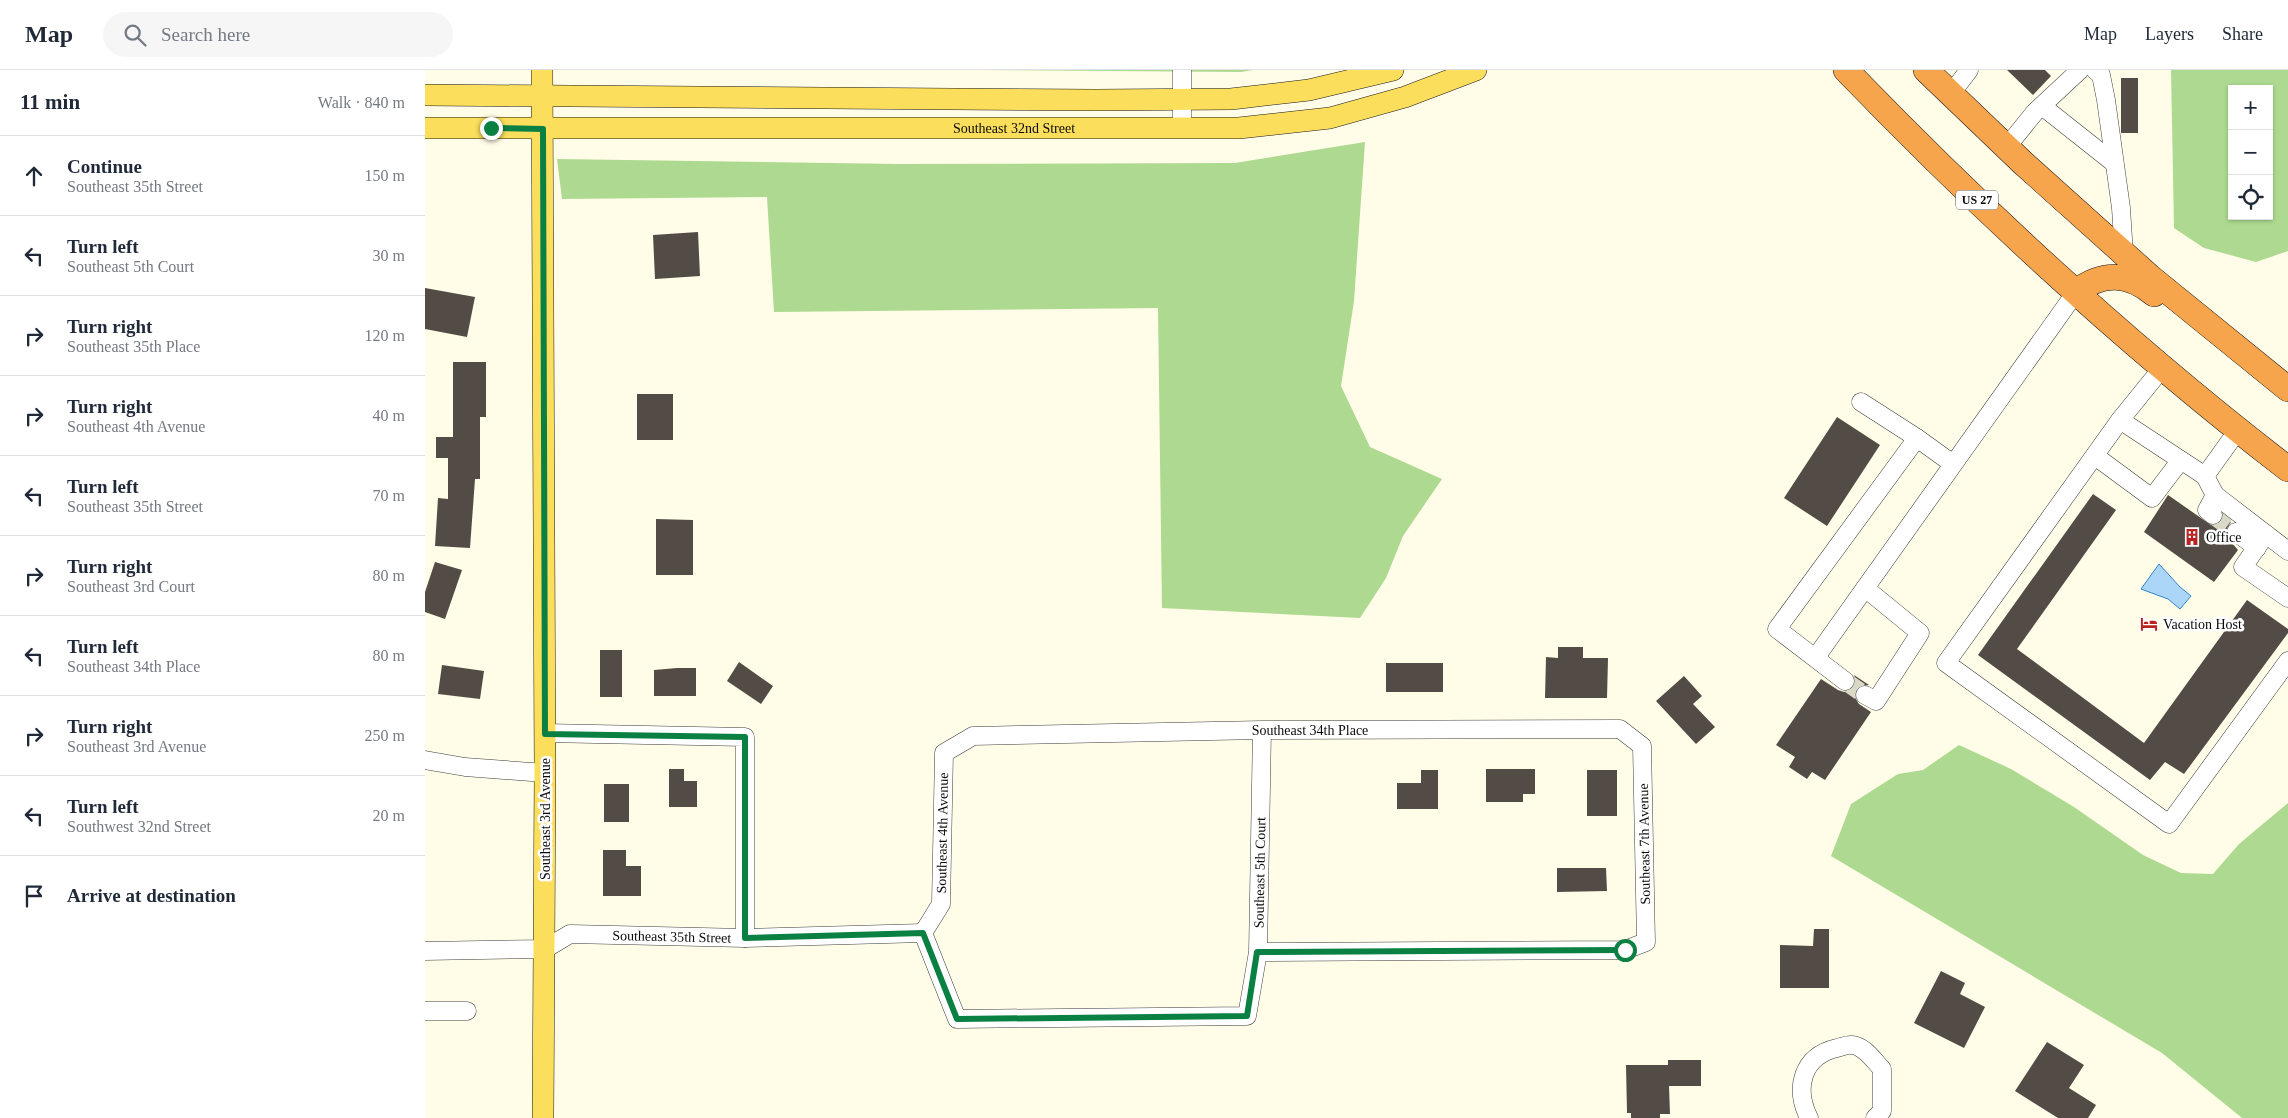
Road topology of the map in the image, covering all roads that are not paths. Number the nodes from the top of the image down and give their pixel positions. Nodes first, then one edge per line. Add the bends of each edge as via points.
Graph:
1 (542, 70) edge
2 (1182, 70) edge
3 (1393, 70) edge
4 (1476, 70) edge
5 (1847, 70) edge
6 (1926, 70) edge
7 (1969, 70) edge
8 (2080, 70) edge
9 (2095, 70) edge
10 (425, 95) edge
11 (1950, 95) junction
12 (542, 96) junction
13 (1182, 99) junction
14 (2042, 106) junction
15 (425, 128) edge
16 (1182, 128) junction
17 (543, 129) junction
18 (2006, 148) junction
19 (2114, 163) junction
20 (2124, 254) junction
21 (2076, 292) junction
22 (2239, 349) junction
23 (2163, 367) junction
24 (2288, 389) edge
25 (1861, 402) dead end
26 (2120, 420) junction
27 (2238, 430) junction
28 (1917, 438) junction
29 (2095, 456) junction
30 (2180, 461) junction
31 (1953, 464) junction
32 (2288, 468) edge
33 (2205, 476) junction
34 (2215, 495) junction
35 (2213, 515) dead end
36 (2236, 532) tunnel mouth
37 (2262, 541) junction
38 (2288, 551) edge
39 (1865, 588) junction
40 (2288, 598) edge
41 (1816, 657) junction
42 (2288, 661) edge
43 (1845, 681) tunnel mouth
44 (1870, 698) dead end
45 (1262, 730) junction
46 (545, 734) junction
47 (973, 736) joint
48 (1641, 746) joint
49 (425, 760) edge
50 (545, 773) junction
51 (923, 933) junction
52 (745, 938) junction
53 (545, 949) junction
54 (425, 951) edge
55 (1257, 952) junction
56 (425, 1010) edge
57 (467, 1011) dead end
58 (1883, 1116) edge
59 (543, 1118) edge
60 (1809, 1118) edge

1 - 12 main road, Southeast 3rd Avenue
2 - 13 street
3 - 13 main road, Southeast 32nd Street via 1309,90
4 - 16 main road, Southeast 32nd Street via 1405,97 1330,118 1239,128
5 - 21 highway, US 27 via 1922,147
6 - 11 highway
7 - 11 street
8 - 14 street
9 - 19 street via 2101,75 2107,100
10 - 12 main road, Southeast 32nd Street
11 - 18 highway
12 - 13 main road, Southeast 32nd Street
12 - 17 main road, Southeast 3rd Avenue
13 - 16 street
14 - 18 street
14 - 19 street
15 - 17 main road, Southeast 32nd Street
16 - 17 main road, Southeast 32nd Street
17 - 46 main road, Southeast 3rd Avenue
18 - 20 highway
19 - 20 street
20 - 22 highway
21 - 22 highway via 2089,282 2106,276 2125,278 2150,291 2194,328
21 - 23 highway, US 27
21 - 31 street
22 - 24 highway
23 - 26 street
23 - 27 highway, US 27
25 - 28 street
26 - 29 street
26 - 30 street
27 - 32 highway, US 27
27 - 33 street
28 - 31 street
28 - 41 street via 1777,629
29 - 30 street via 2152,498
29 - 42 street via 1947,663 2169,824
30 - 33 street
31 - 39 street
33 - 34 street
34 - 35 street via 2207,510
34 - 37 street
36 - 37 street
37 - 38 street
37 - 40 street via 2243,567
39 - 41 street
39 - 44 street via 1920,633
41 - 43 street
45 - 47 street, Southeast 34th Place
45 - 48 street, Southeast 34th Place via 1620,729
45 - 55 street, Southeast 5th Court
46 - 50 main road, Southeast 3rd Avenue
46 - 52 street via 745,737
47 - 51 street, Southeast 4th Avenue via 944,753 941,904
48 - 55 street, Southeast 7th Avenue via 1646,942 1625,950
49 - 50 street via 465,767
50 - 53 main road, Southeast 3rd Avenue
51 - 52 street, Southeast 35th Street
51 - 55 street, Southeast 5th Court via 957,1019 1247,1016
52 - 53 street, Southeast 35th Street via 569,934
53 - 54 street
53 - 59 main road, Southeast 3rd Avenue
56 - 57 street
58 - 60 street via 1882,1069 1863,1049 1852,1044 1827,1050 1808,1064 1802,1092

